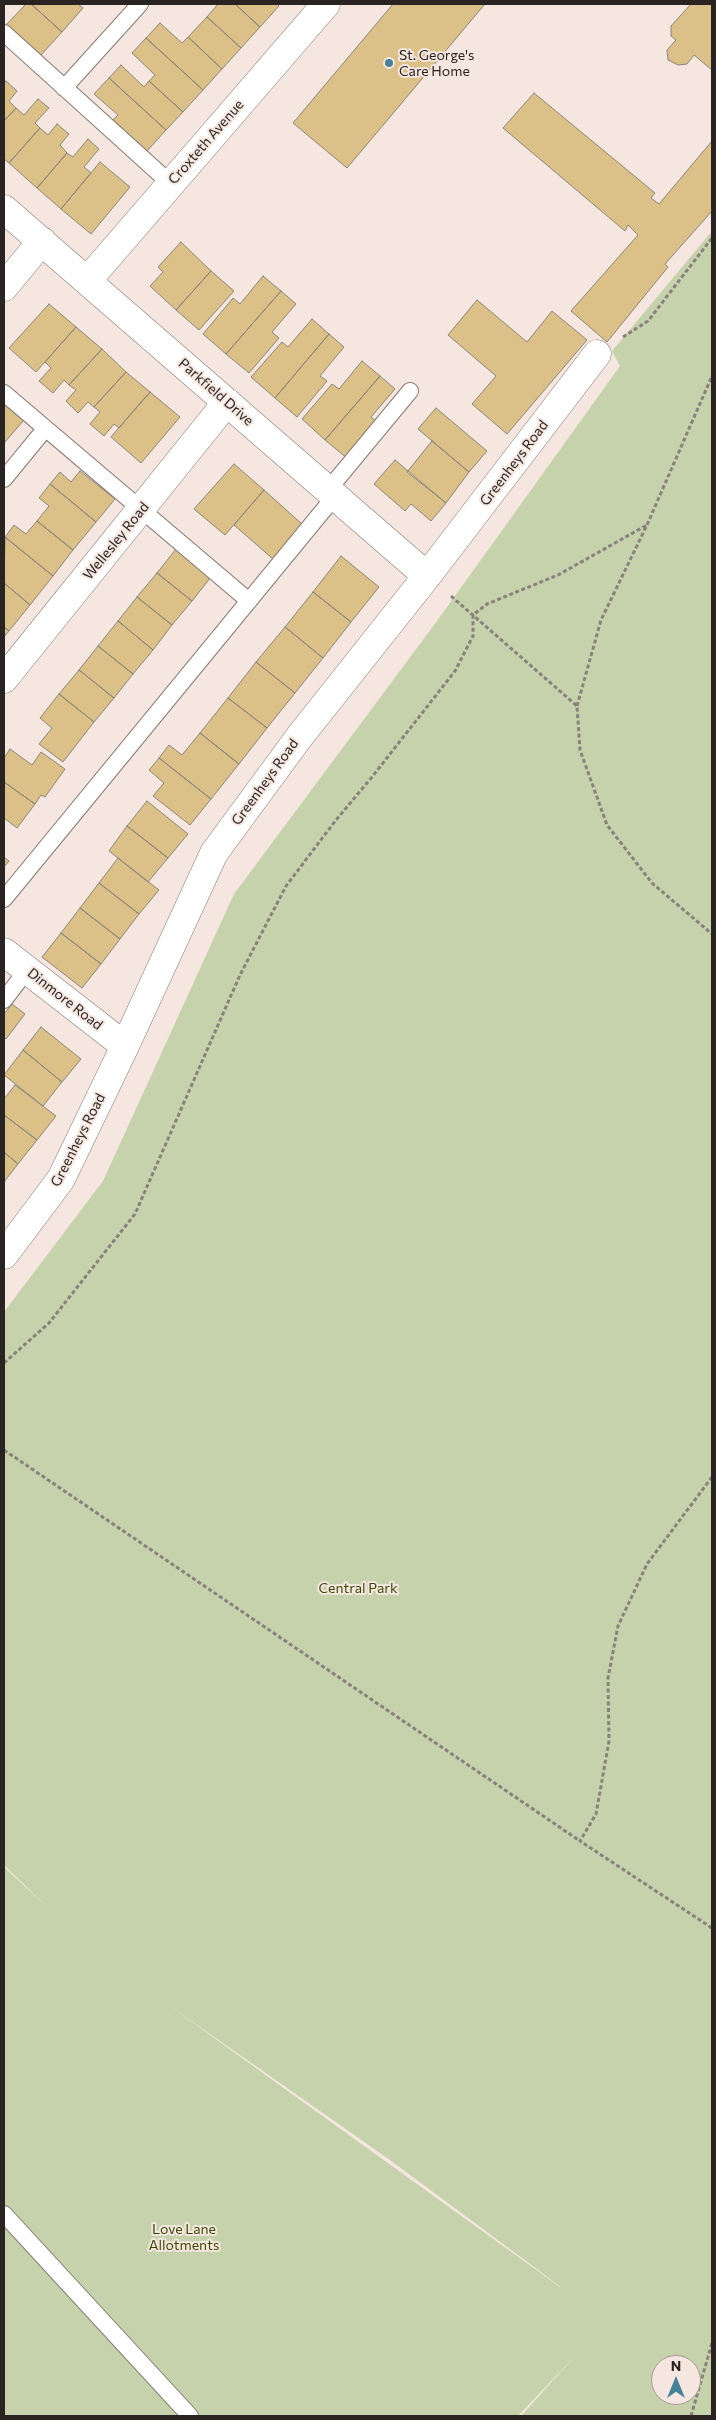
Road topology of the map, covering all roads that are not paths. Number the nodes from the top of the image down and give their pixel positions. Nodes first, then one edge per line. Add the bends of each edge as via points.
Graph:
1 (140, 4) edge
2 (326, 4) edge
3 (4, 33) edge
4 (64, 88) junction
5 (171, 184) junction
6 (4, 208) edge
7 (42, 241) junction
8 (87, 281) junction
9 (4, 287) edge
10 (597, 354) road end
11 (410, 391) dead end
12 (4, 393) edge
13 (227, 402) junction
14 (44, 429) junction
15 (4, 479) edge
16 (331, 493) junction
17 (141, 510) junction
18 (427, 576) junction
19 (249, 601) junction
20 (4, 679) edge
21 (4, 900) edge
22 (4, 952) edge
23 (27, 970) junction
24 (4, 1000) edge
25 (125, 1046) junction
26 (4, 1255) edge
27 (4, 2214) edge
28 (190, 2416) edge

1 - 4 lane
2 - 5 street, Croxteth Avenue
3 - 4 lane
4 - 5 lane
5 - 8 street, Croxteth Avenue
6 - 7 street, Parkfield Drive
7 - 8 street, Parkfield Drive
7 - 9 street
8 - 13 street, Parkfield Drive
10 - 18 street, Greenheys Road
11 - 16 lane
12 - 14 lane
13 - 16 street, Parkfield Drive
13 - 17 street, Wellesley Road
14 - 15 lane
14 - 17 lane
16 - 18 street, Parkfield Drive
16 - 19 lane
17 - 19 lane
17 - 20 street, Wellesley Road
18 - 25 street, Greenheys Road via 300,736 214,853
19 - 21 lane
22 - 23 street, Dinmore Road
23 - 24 lane
23 - 25 street, Dinmore Road
25 - 26 street, Greenheys Road via 61,1179
27 - 28 lane

